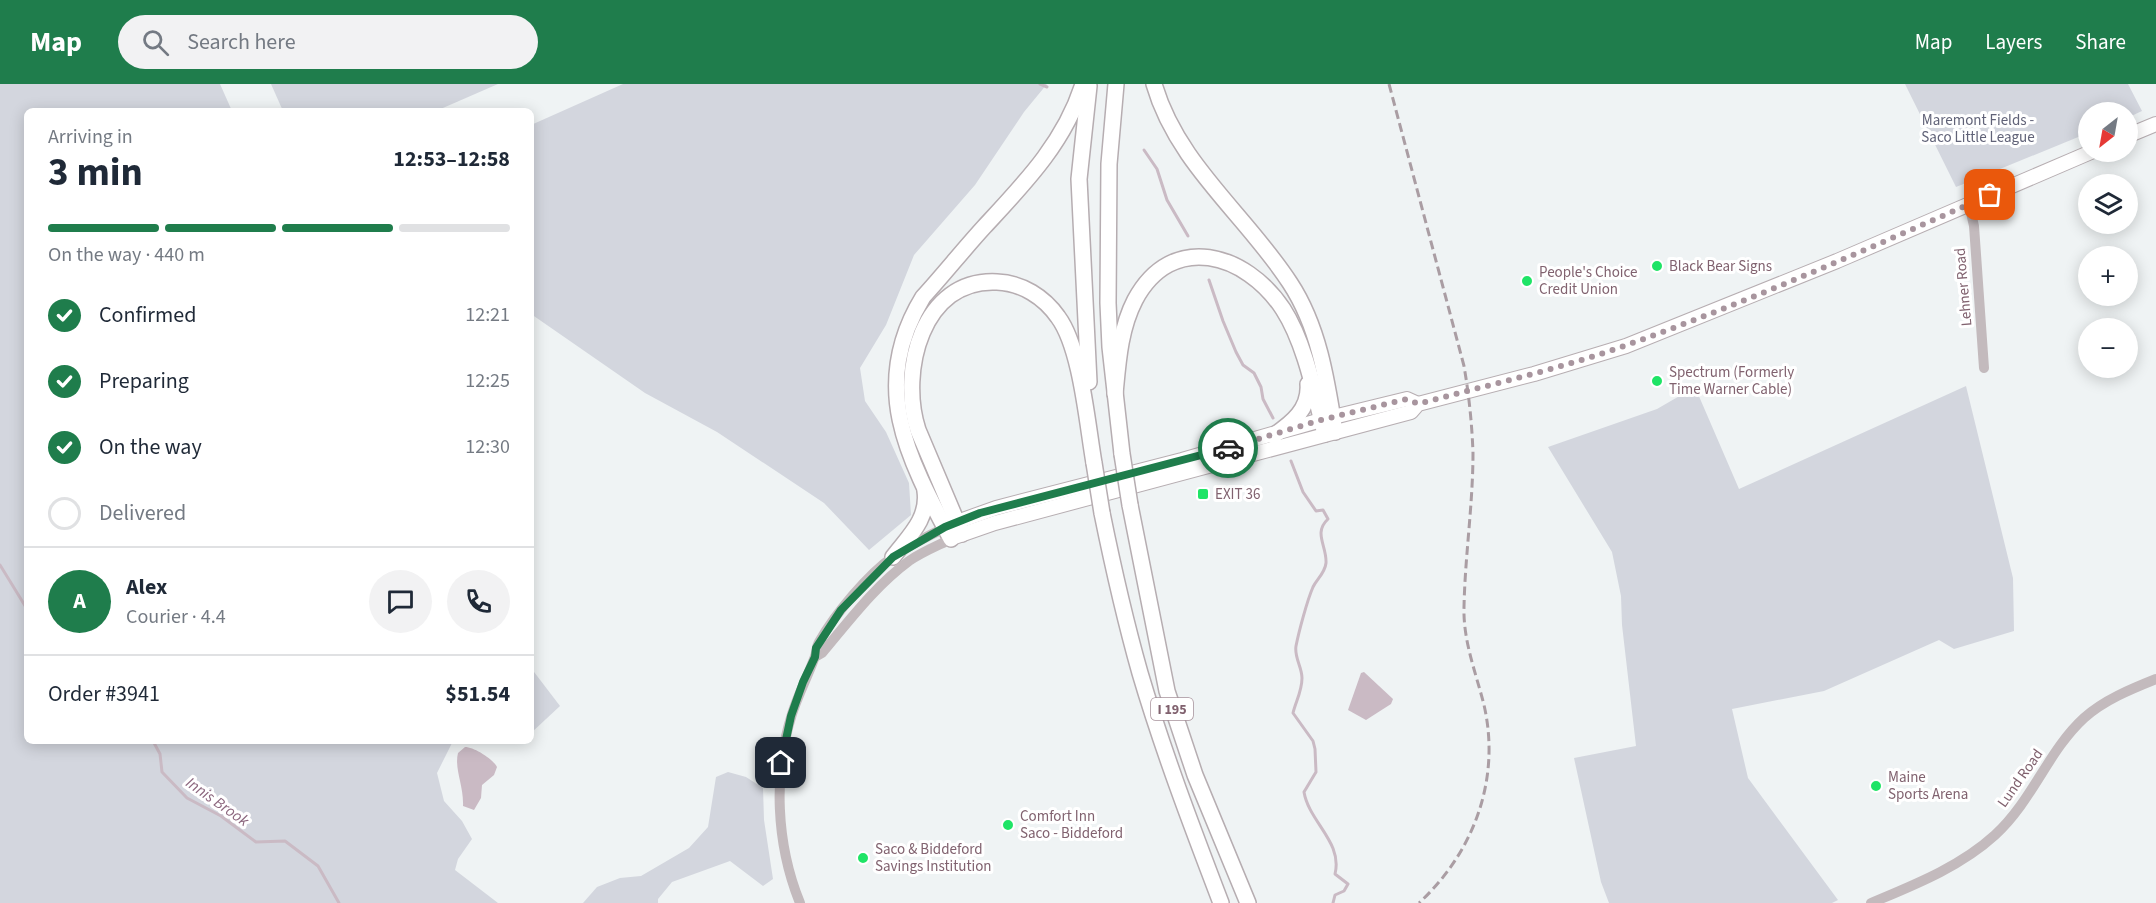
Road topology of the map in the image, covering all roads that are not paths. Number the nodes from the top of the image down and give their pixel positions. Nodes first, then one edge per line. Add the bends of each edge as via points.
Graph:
1 (1083, 84) edge
2 (1089, 84) edge
3 (1116, 84) edge
4 (1154, 84) edge
5 (2156, 124) edge
6 (2138, 131) edge
7 (2078, 158) edge
8 (1969, 204) junction
9 (1306, 366) junction
10 (1984, 368) dead end
11 (1114, 394) junction
12 (1328, 426) junction
13 (1273, 436) junction
14 (1094, 463) junction
15 (921, 477) junction
16 (954, 531) junction
17 (893, 557) junction
18 (815, 657) junction
19 (2156, 679) edge
20 (800, 903) edge
21 (1221, 903) edge
22 (1248, 903) edge
23 (1870, 903) edge

1 - 15 highway via 1073,111 1047,156 933,285 909,324 899,356 897,403 905,443
2 - 14 highway, I 195 via 1079,179
3 - 11 highway, I 195 via 1107,239
4 - 12 highway via 1165,115 1186,153 1277,265 1301,302 1321,358 1330,399
5 - 6 main road
7 - 8 main road
8 - 10 street, Lehner Road
8 - 12 main road via 1626,346 1418,404 1411,412
9 - 11 highway via 1289,320 1260,281 1222,259 1188,258 1160,272 1134,302 1120,346
9 - 12 highway
9 - 13 highway via 1309,392 1302,411
11 - 22 highway, I 195, bridge via 1130,505 1167,691 1195,775
12 - 13 main road
12 - 16 main road via 995,523
13 - 16 main road via 996,508
14 - 16 highway via 1078,368 1060,319 1039,296 1007,282 989,281 960,290 928,319 917,345 912,382 918,430
14 - 21 highway, I 195, bridge via 1113,569 1141,674
15 - 16 highway
15 - 17 highway via 925,510
16 - 17 street
16 - 18 street via 887,579
17 - 18 street via 841,610 819,641
18 - 20 street via 791,716 781,763 782,833 789,873
19 - 23 street, Lund Road via 2104,703 2082,719 2018,812 1978,849 1923,881

